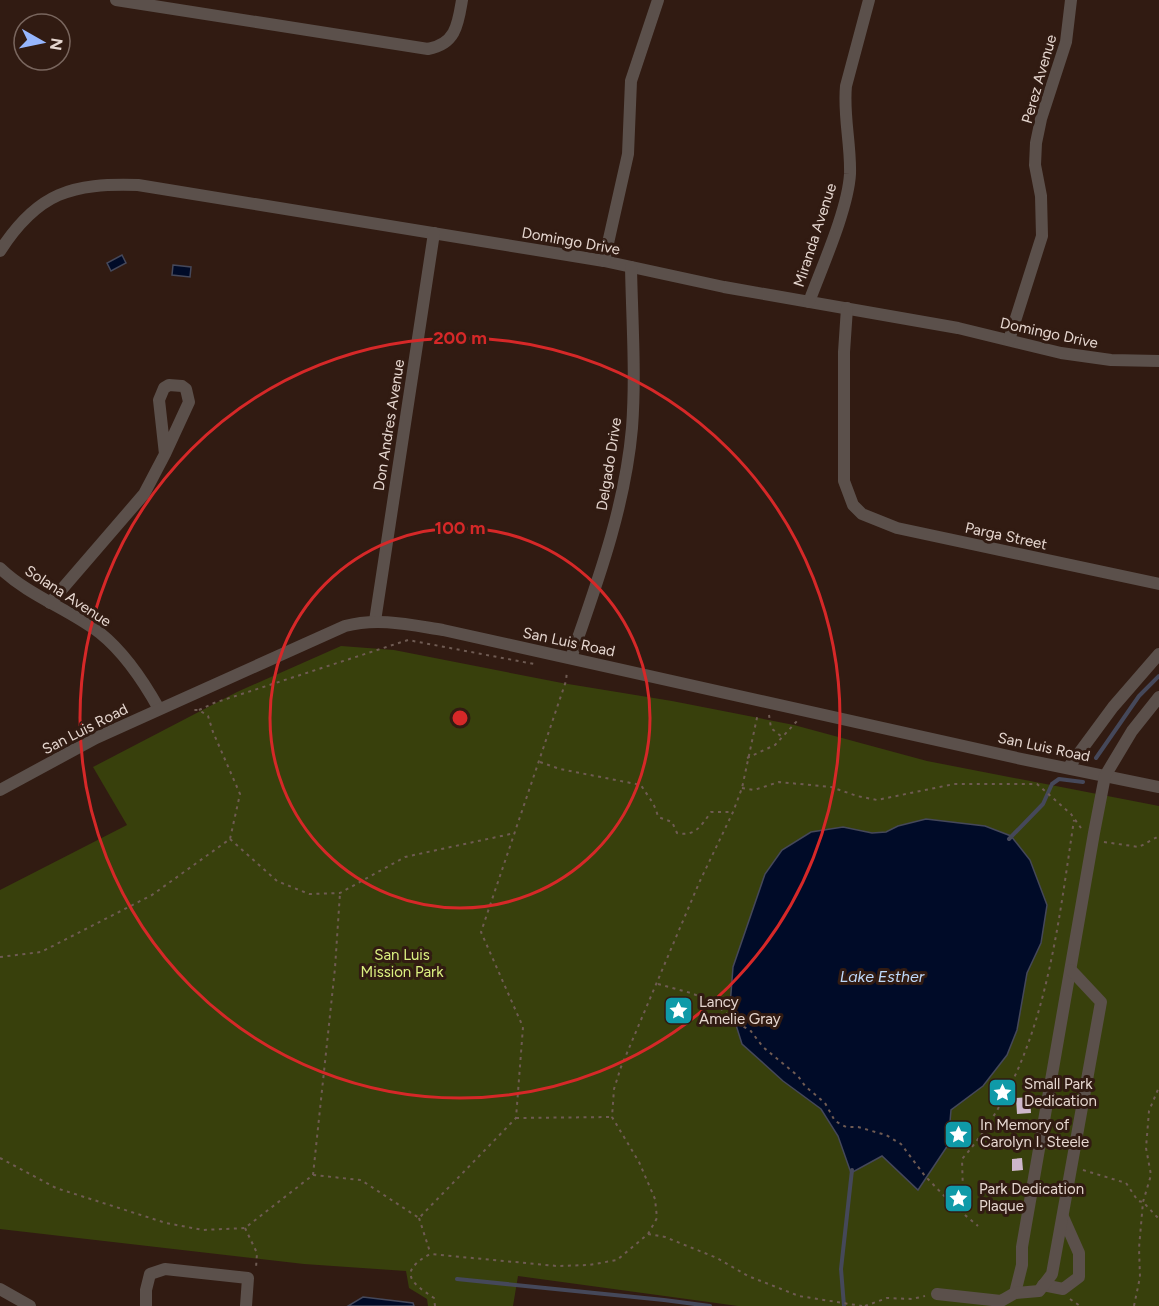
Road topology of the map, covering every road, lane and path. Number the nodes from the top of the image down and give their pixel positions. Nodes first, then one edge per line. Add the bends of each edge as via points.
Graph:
1 (116, 0) edge
2 (462, 0) edge
3 (658, 0) edge
4 (869, 0) edge
5 (1071, 0) edge
6 (434, 233) junction
7 (0, 251) edge
8 (604, 261) junction
9 (631, 267) junction
10 (809, 302) junction
11 (847, 308) junction
12 (1009, 340) junction
13 (1159, 361) edge
14 (165, 454) junction
15 (0, 568) edge
16 (1159, 584) edge
17 (50, 603) junction
18 (375, 621) junction
19 (1159, 654) edge
20 (571, 658) junction
21 (533, 664) dead end
22 (567, 671) dead end
23 (1159, 697) edge
24 (761, 700) junction
25 (159, 709) junction
26 (189, 710) dead end
27 (199, 710) junction
28 (778, 716) dead end
29 (788, 718) dead end
30 (783, 737) junction
31 (747, 758) junction
32 (540, 762) junction
33 (1068, 768) junction
34 (1105, 776) junction
35 (1159, 787) edge
36 (742, 788) junction
37 (0, 790) edge
38 (733, 812) junction
39 (1074, 820) junction
40 (515, 833) junction
41 (1159, 836) edge
42 (1093, 838) junction
43 (230, 839) junction
44 (339, 893) junction
45 (0, 957) edge
46 (1071, 970) junction
47 (1083, 982) junction
48 (658, 984) junction
49 (1067, 992) junction
50 (1159, 1087) edge
51 (612, 1117) junction
52 (516, 1118) junction
53 (0, 1158) edge
54 (1080, 1170) dead end
55 (313, 1175) junction
56 (1143, 1202) junction
57 (958, 1210) junction
58 (1062, 1216) junction
59 (419, 1218) junction
60 (1159, 1219) edge
61 (978, 1226) dead end
62 (245, 1228) junction
63 (648, 1234) junction
64 (430, 1254) junction
65 (248, 1278) junction
66 (1043, 1286) junction
67 (0, 1289) edge
68 (1068, 1290) dead end
69 (1015, 1293) junction
70 (937, 1294) joint
71 (1074, 1300) dead end
72 (30, 1306) edge
73 (146, 1306) edge
74 (246, 1306) edge
75 (435, 1306) edge
76 (855, 1306) edge
77 (864, 1306) edge
78 (1134, 1306) edge

1 - 2 street via 428,49 446,43 457,26
3 - 8 street via 631,81 628,154
4 - 10 street, Miranda Avenue via 846,86 850,177
5 - 12 street, Perez Avenue via 1066,42 1036,143 1042,236
6 - 7 street, Domingo Drive via 138,185 106,184 62,193 41,205
6 - 8 street, Domingo Drive
6 - 18 street, Don Andres Avenue
8 - 9 street, Domingo Drive
9 - 10 street, Domingo Drive
9 - 20 street, Delgado Drive via 634,386 627,468 607,554
10 - 11 street, Domingo Drive
11 - 12 street, Domingo Drive
11 - 16 street, Parga Street via 844,481 853,505 862,514 897,528
12 - 13 street, Domingo Drive via 1061,353
14 - 14 street via 189,402 182,386 164,388 159,400
14 - 17 street via 144,494
15 - 17 street, Solana Avenue
17 - 25 street, Solana Avenue via 109,641 127,660
18 - 20 street, San Luis Road via 443,630
18 - 25 street, San Luis Road via 345,626
19 - 33 street
20 - 24 street, San Luis Road
21 - 27 path via 408,640
22 - 32 path
23 - 34 street via 1132,731
24 - 31 path
24 - 33 street, San Luis Road
25 - 37 street, San Luis Road
26 - 27 path
27 - 43 path via 208,716 240,794
28 - 30 path via 769,714 771,728
29 - 30 path via 798,720
30 - 31 path
31 - 36 path
32 - 38 path via 641,785 656,804 657,817 672,822 677,833 686,835 698,830 711,812
32 - 40 path
33 - 34 street, San Luis Road
34 - 35 street, San Luis Road
34 - 42 street
36 - 38 path
36 - 39 path via 754,790 779,782 831,787 877,800 954,784 1037,784
38 - 48 path
39 - 42 path
39 - 57 path via 1060,921 1036,1023 1003,1101 962,1159 963,1192
40 - 44 path via 405,857
40 - 52 path via 481,932 523,1027
41 - 42 path via 1139,847
42 - 46 street
43 - 44 path via 277,881 309,894
43 - 45 path via 152,895 41,952
44 - 55 path
46 - 47 street
46 - 49 street
47 - 49 street
47 - 58 street via 1101,1002
48 - 51 path via 621,1067
48 - 57 path via 713,1002 750,1030 763,1047 798,1076 825,1103 835,1121 886,1135 901,1144
49 - 69 street
50 - 56 path via 1149,1111 1146,1148 1151,1175
51 - 52 path
51 - 63 path via 639,1162 655,1199 657,1218
52 - 59 path
53 - 62 path via 56,1188 166,1223 203,1230
54 - 56 path via 1126,1183 1138,1201
55 - 59 path via 361,1180
55 - 62 path
56 - 60 path
56 - 78 path via 1140,1277
57 - 61 path
58 - 66 street via 1052,1274
58 - 66 street via 1079,1253 1079,1277 1064,1289
59 - 64 path
62 - 65 path via 257,1253 256,1268
63 - 64 path via 617,1260 589,1265 556,1266
63 - 76 path via 717,1258 748,1276 799,1296
64 - 75 path via 410,1271 415,1285 434,1298
65 - 73 street via 165,1269 150,1274
65 - 74 street
66 - 69 street via 1039,1291
67 - 72 street
68 - 71 path
69 - 70 street via 1001,1300
70 - 77 path via 886,1299
76 - 77 path

